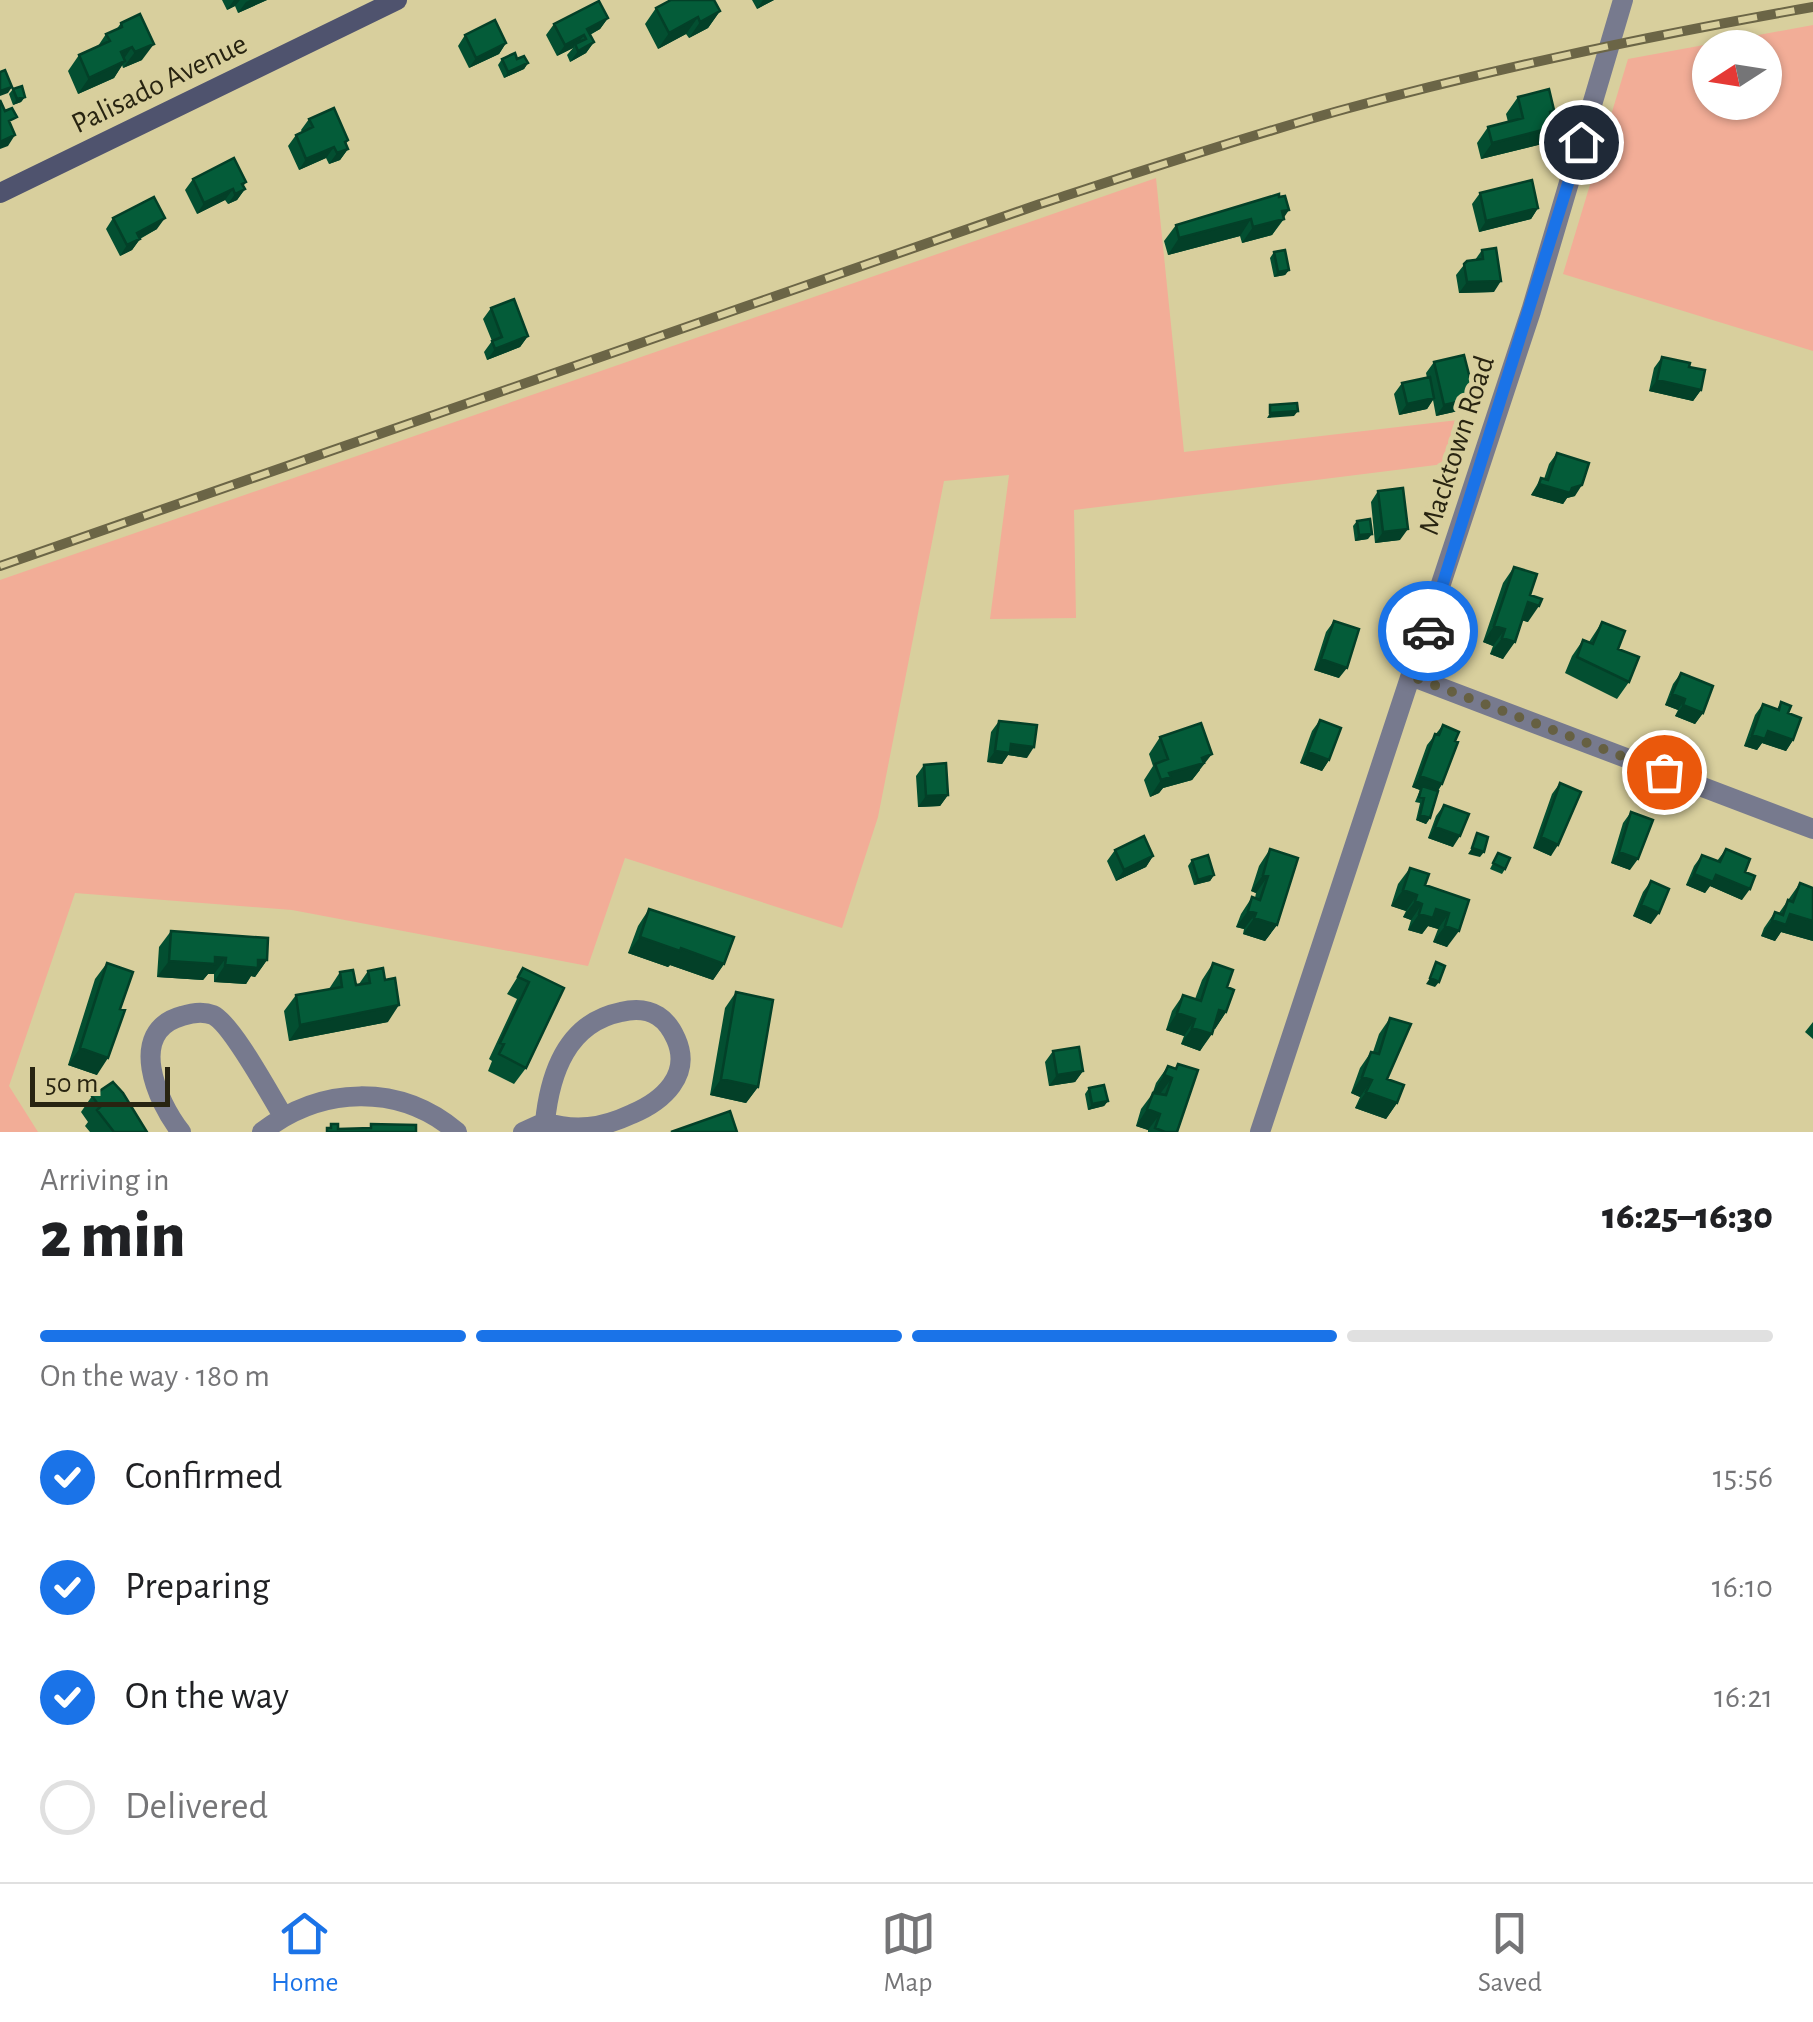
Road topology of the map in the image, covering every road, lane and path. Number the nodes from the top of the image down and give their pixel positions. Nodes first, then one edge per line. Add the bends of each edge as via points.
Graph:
1 (398, 0) edge
2 (1624, 0) edge
3 (0, 193) edge
4 (1413, 677) junction
5 (1813, 828) edge
6 (283, 1116) junction
7 (545, 1122) junction
8 (181, 1132) edge
9 (262, 1132) edge
10 (457, 1132) edge
11 (523, 1132) edge
12 (1260, 1132) edge

1 - 3 main road, Palisado Avenue
2 - 4 street, Macktown Road
4 - 5 street
4 - 12 street, Macktown Road
6 - 8 street via 233,1035 214,1016 194,1012 158,1032 150,1051 158,1098
6 - 9 street
6 - 10 street via 363,1096 400,1099
7 - 7 street via 548,1086 578,1033 608,1014 635,1009 656,1014 672,1030 681,1049 680,1073 668,1092 633,1114 584,1130
7 - 11 street

